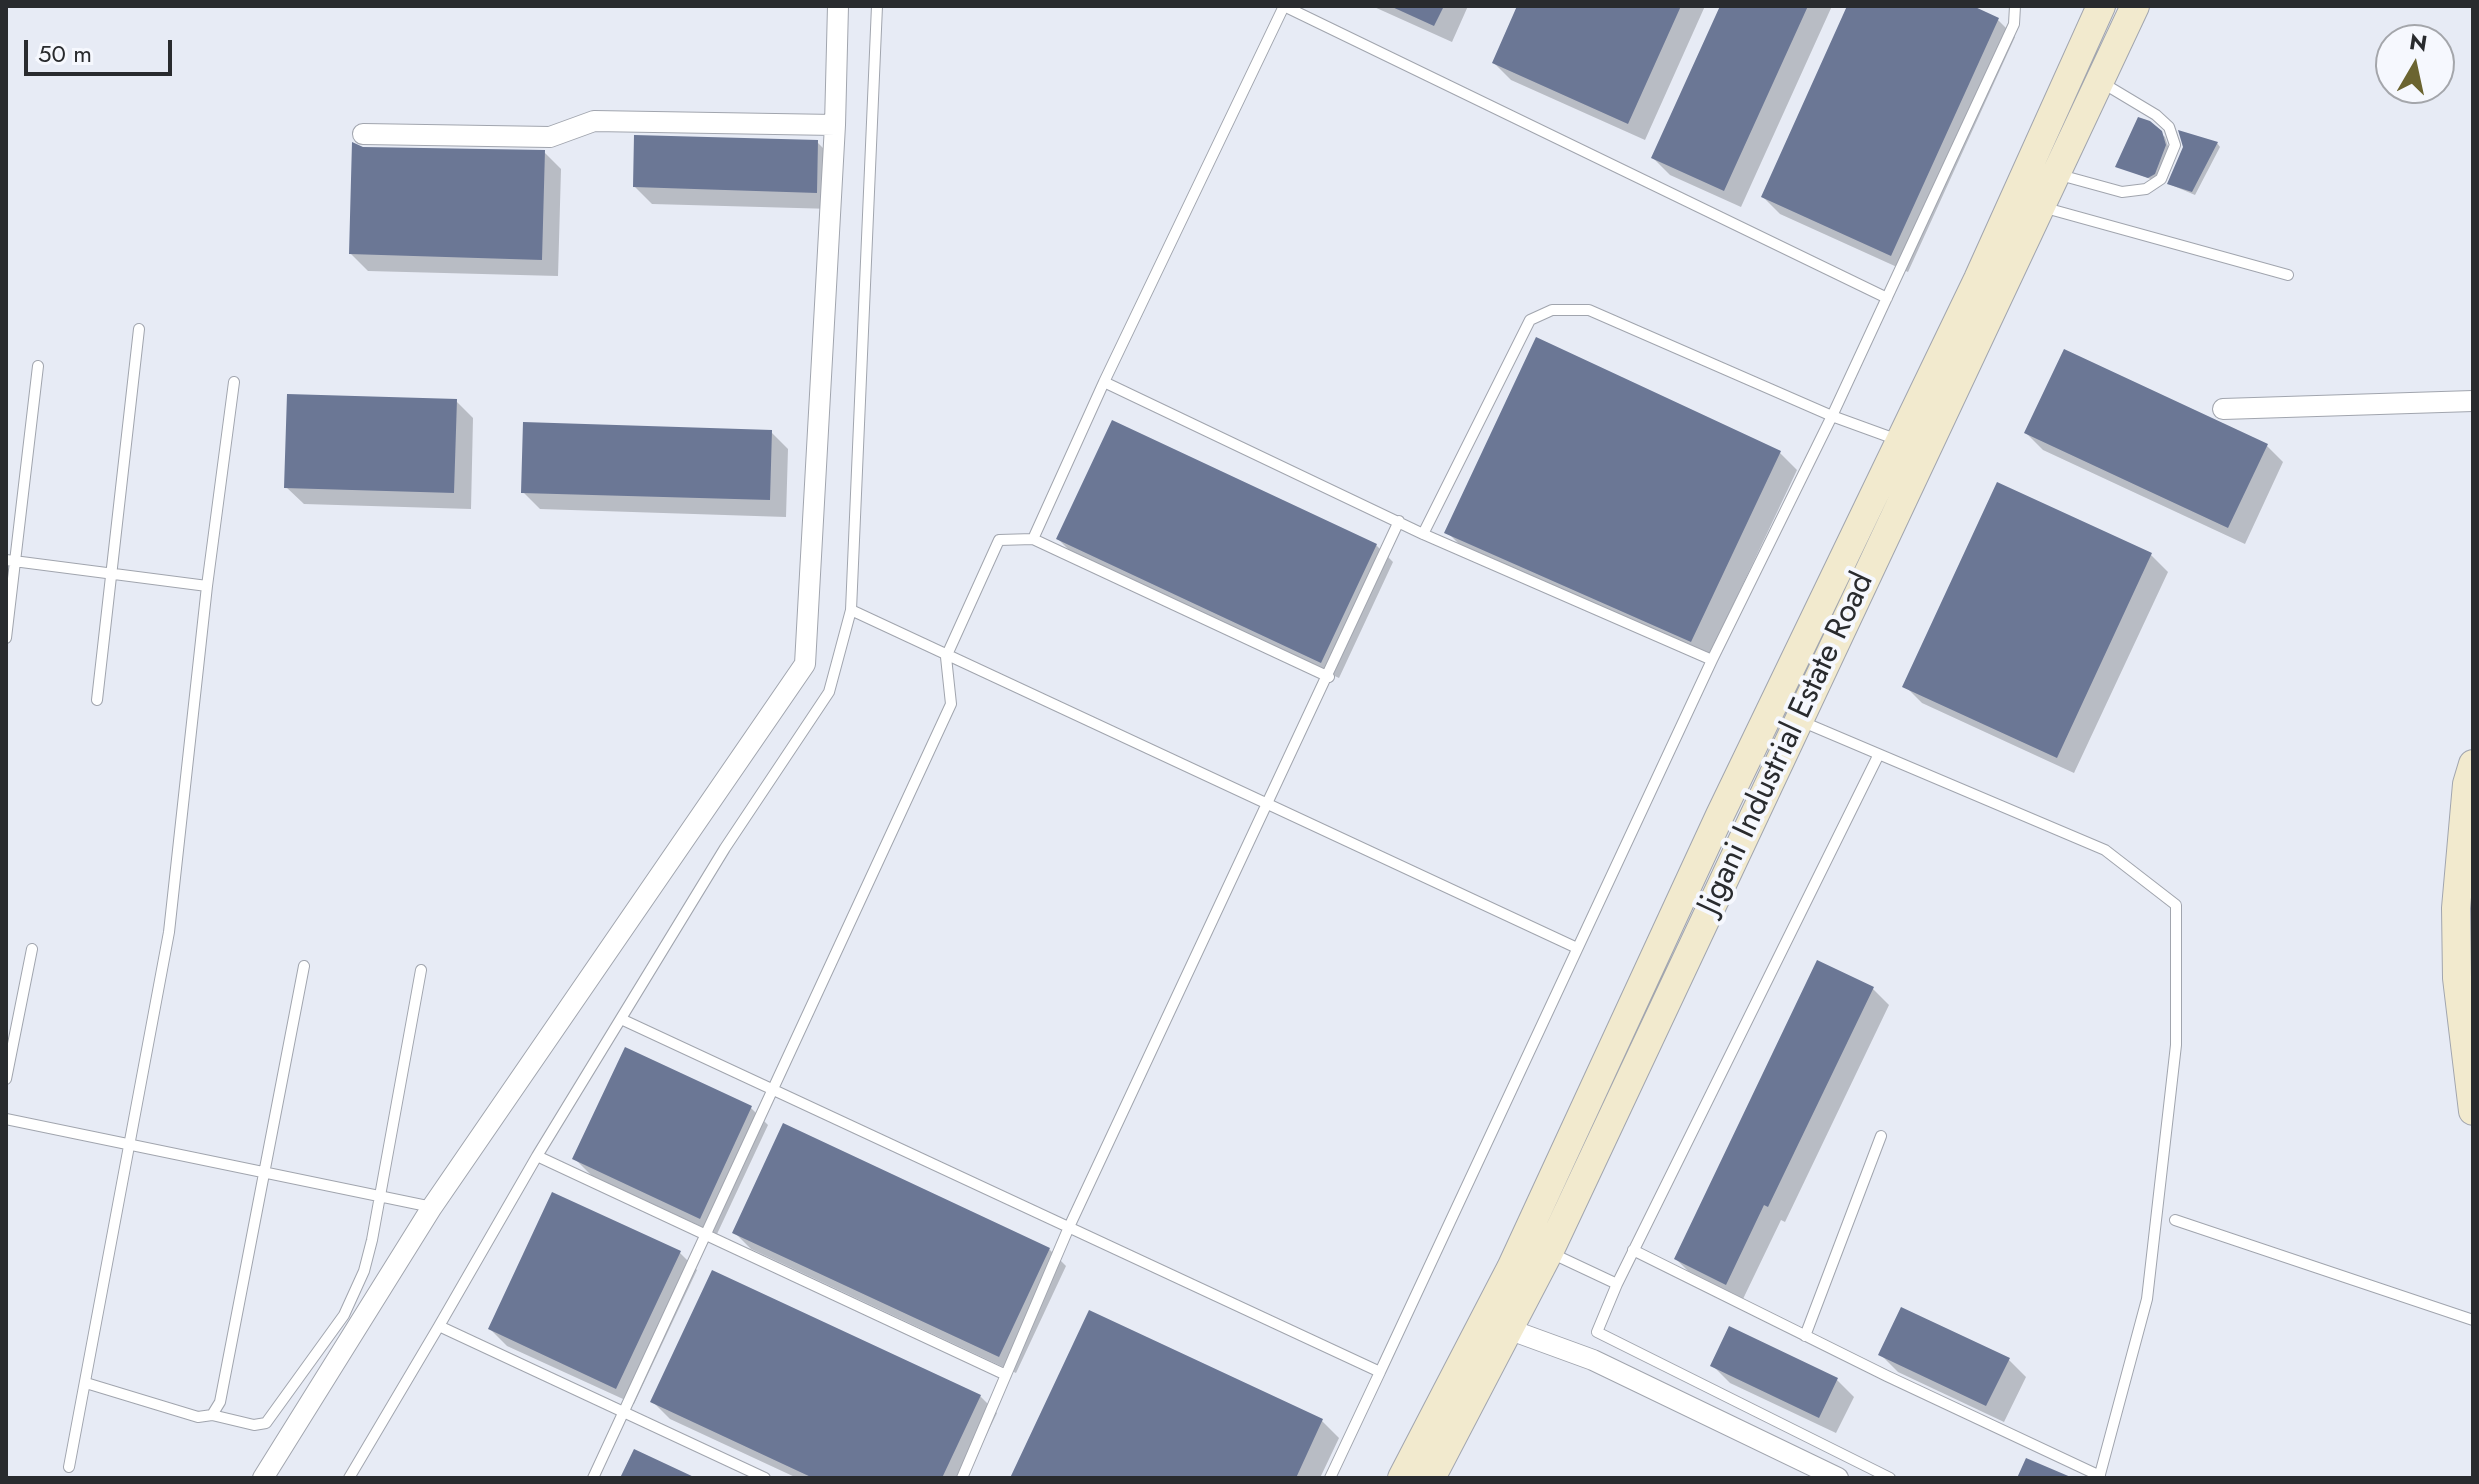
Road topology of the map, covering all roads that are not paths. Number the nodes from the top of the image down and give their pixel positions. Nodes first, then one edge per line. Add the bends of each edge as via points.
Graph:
1 (838, 6) edge
2 (877, 6) edge
3 (1284, 6) edge
4 (2015, 6) edge
5 (2101, 6) edge
6 (2135, 6) edge
7 (2100, 81) junction
8 (835, 125) junction
9 (363, 134) dead end
10 (2056, 173) junction
11 (2040, 207) junction
12 (2288, 275) dead end
13 (1887, 298) junction
14 (139, 329) dead end
15 (38, 366) dead end
16 (234, 382) dead end
17 (1104, 382) junction
18 (2473, 401) edge
19 (2223, 409) dead end
20 (1832, 416) junction
21 (1900, 441) junction
22 (1399, 521) junction
23 (1423, 534) junction
24 (1033, 539) junction
25 (10, 560) edge
26 (111, 573) junction
27 (207, 586) junction
28 (851, 610) junction
29 (6, 638) edge
30 (946, 657) junction
31 (1712, 660) junction
32 (1329, 677) junction
33 (97, 700) dead end
34 (1797, 720) junction
35 (1878, 756) junction
36 (2473, 764) edge
37 (1269, 804) junction
38 (1577, 948) junction
39 (32, 949) dead end
40 (304, 966) dead end
41 (421, 970) dead end
42 (621, 1019) junction
43 (2470, 1078) edge
44 (6, 1079) edge
45 (775, 1091) junction
46 (2473, 1111) edge
47 (6, 1119) edge
48 (1881, 1136) dead end
49 (131, 1144) junction
50 (537, 1156) junction
51 (264, 1171) junction
52 (380, 1195) junction
53 (432, 1207) junction
54 (2175, 1220) dead end
55 (1069, 1227) junction
56 (707, 1234) junction
57 (1633, 1250) junction
58 (1549, 1252) junction
59 (1617, 1284) junction
60 (2473, 1320) edge
61 (439, 1326) junction
62 (1508, 1329) junction
63 (1805, 1336) junction
64 (1380, 1372) junction
65 (1006, 1375) junction
66 (86, 1383) junction
67 (623, 1411) junction
68 (212, 1415) junction
69 (69, 1467) dead end
70 (2100, 1477) edge
71 (263, 1478) edge
72 (349, 1478) edge
73 (593, 1478) edge
74 (765, 1478) edge
75 (962, 1478) edge
76 (1330, 1478) edge
77 (1402, 1478) edge
78 (1431, 1478) edge
79 (1838, 1478) edge
80 (1890, 1478) edge

1 - 8 street
2 - 28 lane
3 - 13 lane
3 - 17 lane
4 - 13 lane via 2014,24
5 - 21 main road, Jigani Industrial Estate Road
6 - 7 main road, Jigani Industrial Estate Road
7 - 10 main road, Jigani Industrial Estate Road
7 - 10 lane via 2169,127 2175,145 2161,179 2146,189 2122,192
8 - 9 street via 594,121 550,137
8 - 53 street via 805,664
10 - 11 main road, Jigani Industrial Estate Road
11 - 12 lane
11 - 34 main road, Jigani Industrial Estate Road
13 - 20 lane
14 - 26 lane
15 - 25 lane
16 - 27 lane
17 - 22 lane
17 - 24 lane
18 - 19 street
20 - 21 lane
20 - 23 lane via 1589,310 1552,310 1530,320
20 - 31 lane
21 - 77 main road, Jigani Industrial Estate Road via 1511,1268
22 - 23 lane
22 - 32 lane
23 - 31 lane
24 - 30 lane via 999,540
24 - 32 lane
25 - 26 lane
25 - 29 lane
26 - 27 lane
26 - 33 lane
27 - 49 lane via 169,932
28 - 30 lane
28 - 42 lane via 829,692 725,848
30 - 37 lane
30 - 45 lane via 951,704
31 - 38 lane
32 - 37 lane
34 - 35 lane
34 - 58 main road, Jigani Industrial Estate Road
35 - 57 lane
35 - 70 lane via 2105,850 2176,905 2176,1045 2147,1299
36 - 43 main road via 2456,908 2457,978
37 - 38 lane
37 - 55 lane
38 - 64 lane
39 - 44 lane
40 - 51 lane
41 - 52 lane
42 - 45 lane
42 - 50 lane
43 - 46 main road
45 - 55 lane
45 - 56 lane
47 - 49 lane
48 - 63 lane
49 - 51 lane
49 - 66 lane
50 - 56 lane
50 - 61 lane
51 - 52 lane
51 - 68 lane via 220,1402
52 - 53 lane
52 - 68 lane via 364,1271 344,1315 266,1423
53 - 71 street
54 - 60 lane
55 - 64 lane
55 - 65 lane
56 - 65 lane
56 - 67 lane
57 - 59 lane
57 - 63 lane
58 - 59 lane
58 - 62 main road, Jigani Industrial Estate Road
59 - 80 lane via 1597,1332
61 - 67 lane
61 - 72 lane
62 - 78 main road, Jigani Industrial Estate Road
62 - 79 street via 1593,1360
63 - 70 lane
64 - 76 lane
65 - 75 lane
66 - 68 lane via 198,1417
66 - 69 lane
67 - 73 lane
67 - 74 lane

